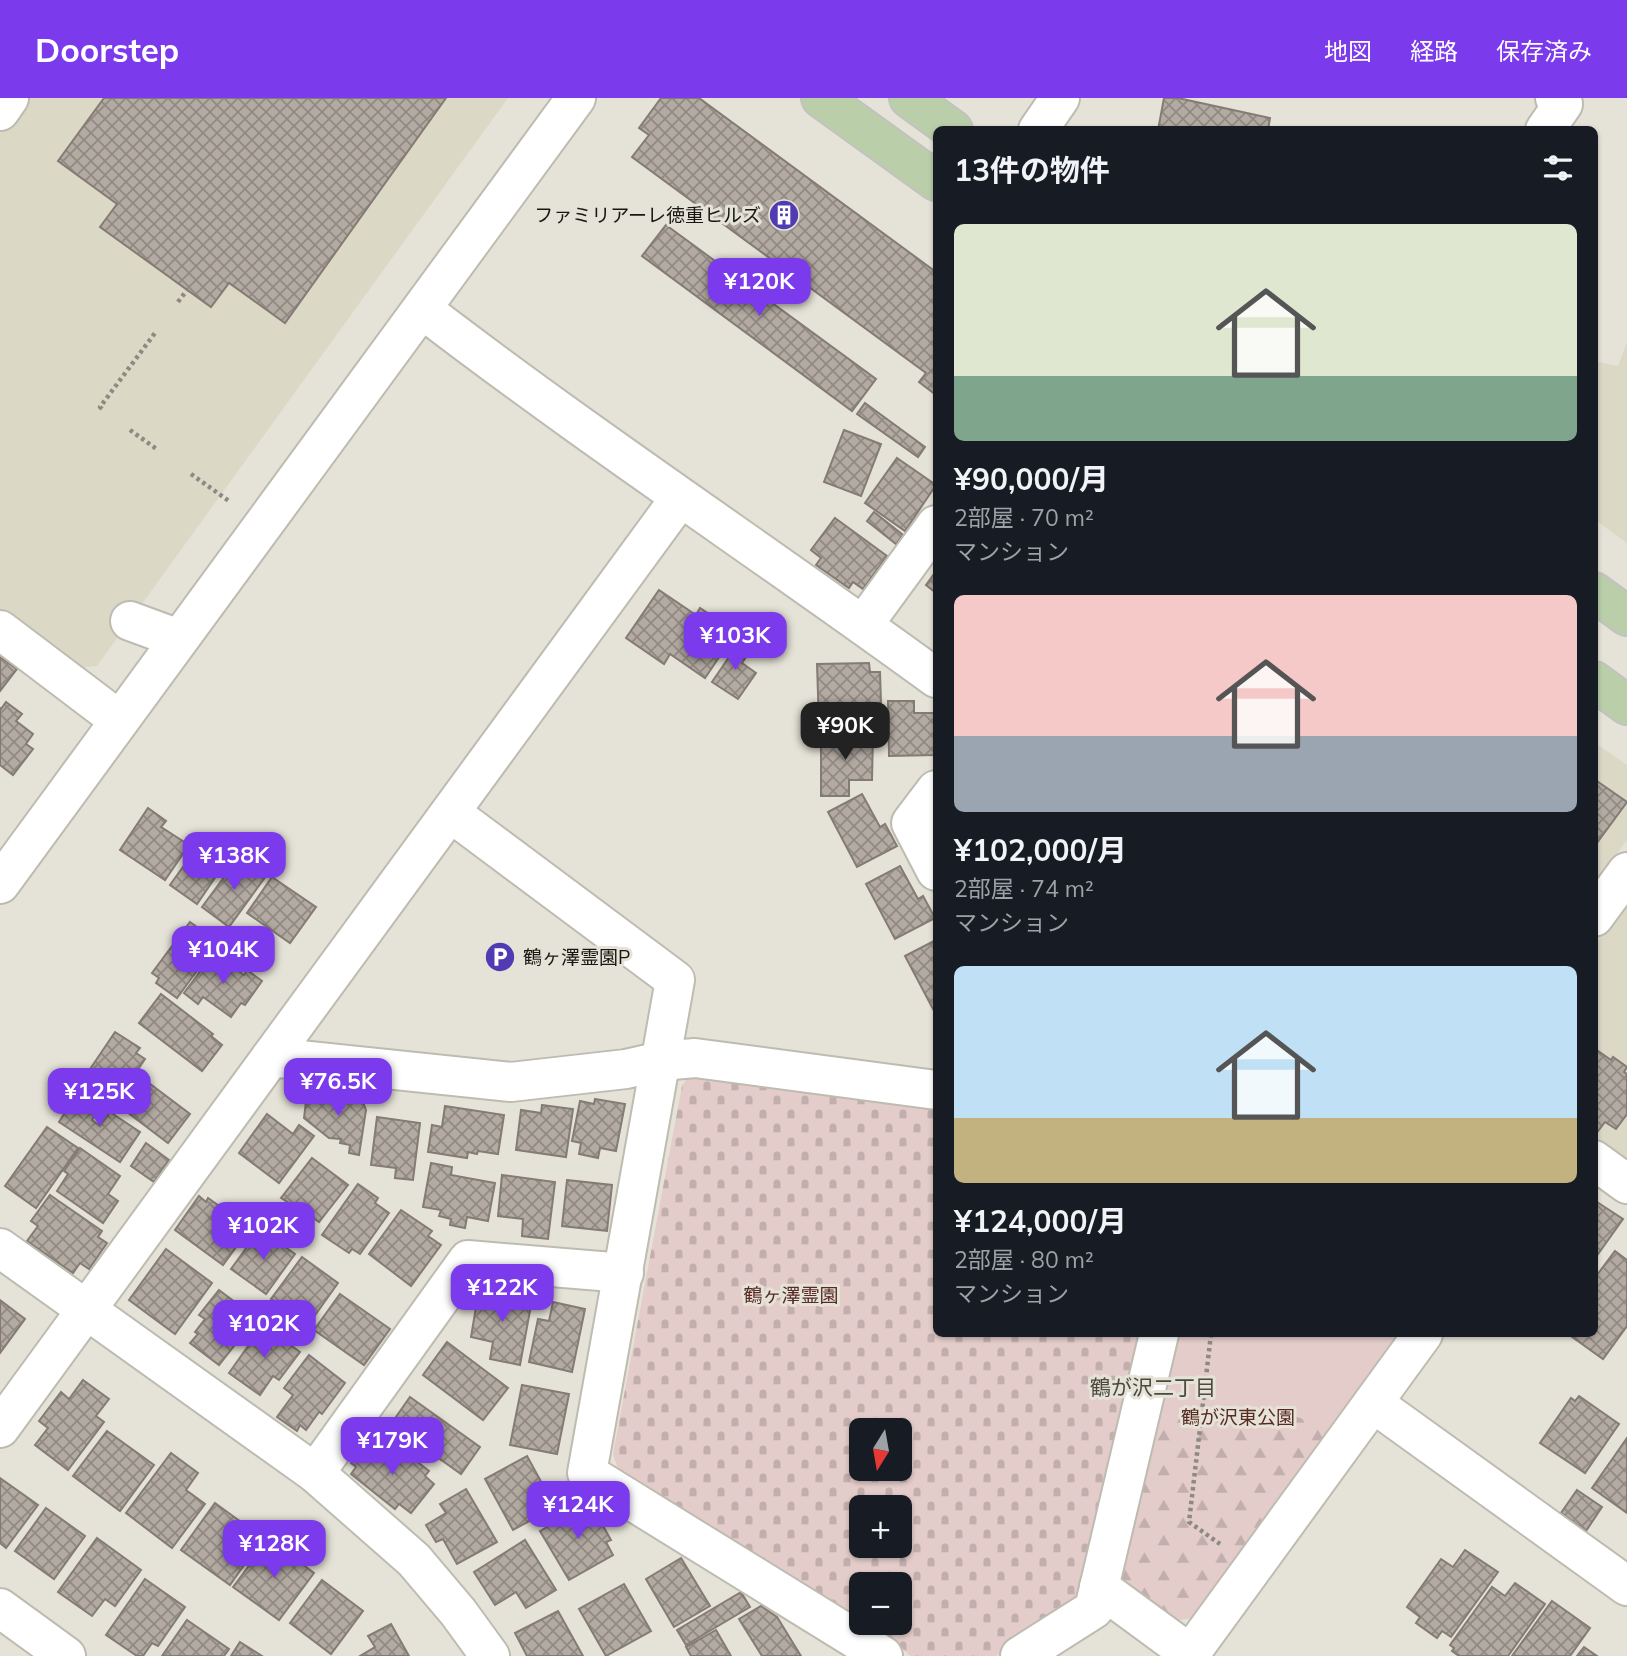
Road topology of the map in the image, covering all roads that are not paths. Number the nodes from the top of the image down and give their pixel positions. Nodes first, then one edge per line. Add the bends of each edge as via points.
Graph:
1 (9, 98) edge
2 (576, 98) edge
3 (821, 98) edge
4 (909, 98) edge
5 (1060, 98) edge
6 (1555, 98) edge
7 (0, 111) edge
8 (948, 126) edge
9 (1041, 126) edge
10 (1548, 126) edge
11 (933, 179) edge
12 (422, 309) junction
13 (680, 498) junction
14 (933, 529) edge
15 (1598, 595) edge
16 (135, 614) dead end
17 (1627, 616) edge
18 (863, 625) junction
19 (0, 631) edge
20 (179, 639) junction
21 (933, 676) edge
22 (1598, 684) edge
23 (1627, 705) edge
24 (119, 720) junction
25 (933, 794) edge
26 (451, 813) junction
27 (933, 865) edge
28 (1627, 872) edge
29 (0, 884) edge
30 (1598, 912) edge
31 (271, 1057) junction
32 (661, 1061) junction
33 (933, 1090) edge
34 (1598, 1163) edge
35 (1627, 1184) edge
36 (0, 1248) edge
37 (624, 1273) junction
38 (87, 1310) junction
39 (1158, 1337) edge
40 (1421, 1337) edge
41 (1373, 1403) junction
42 (0, 1428) edge
43 (315, 1474) junction
44 (1627, 1586) edge
45 (1099, 1587) junction
46 (0, 1608) edge
47 (1192, 1655) edge
48 (66, 1656) edge
49 (490, 1656) edge
50 (883, 1656) edge
51 (1020, 1656) edge

1 - 7 street
2 - 12 street
3 - 11 main road
4 - 8 main road
5 - 9 street
6 - 10 street via 1563,104
12 - 13 street
12 - 20 street
13 - 18 street
13 - 26 street
14 - 18 street
15 - 17 main road
16 - 20 street
18 - 21 street
19 - 24 street
20 - 24 street
22 - 23 main road
24 - 29 street
25 - 27 street via 911,823
26 - 31 street
26 - 32 street via 675,980
28 - 30 street
31 - 32 street via 511,1082
31 - 38 street
32 - 33 street via 695,1058
32 - 37 street
34 - 35 street
36 - 38 street
37 - 43 street via 468,1260
37 - 50 street via 587,1473
38 - 42 street
38 - 43 street
39 - 45 street
40 - 41 street
41 - 44 street
41 - 47 street
43 - 49 street via 414,1560
45 - 47 street
45 - 51 street via 1094,1609
46 - 48 street

